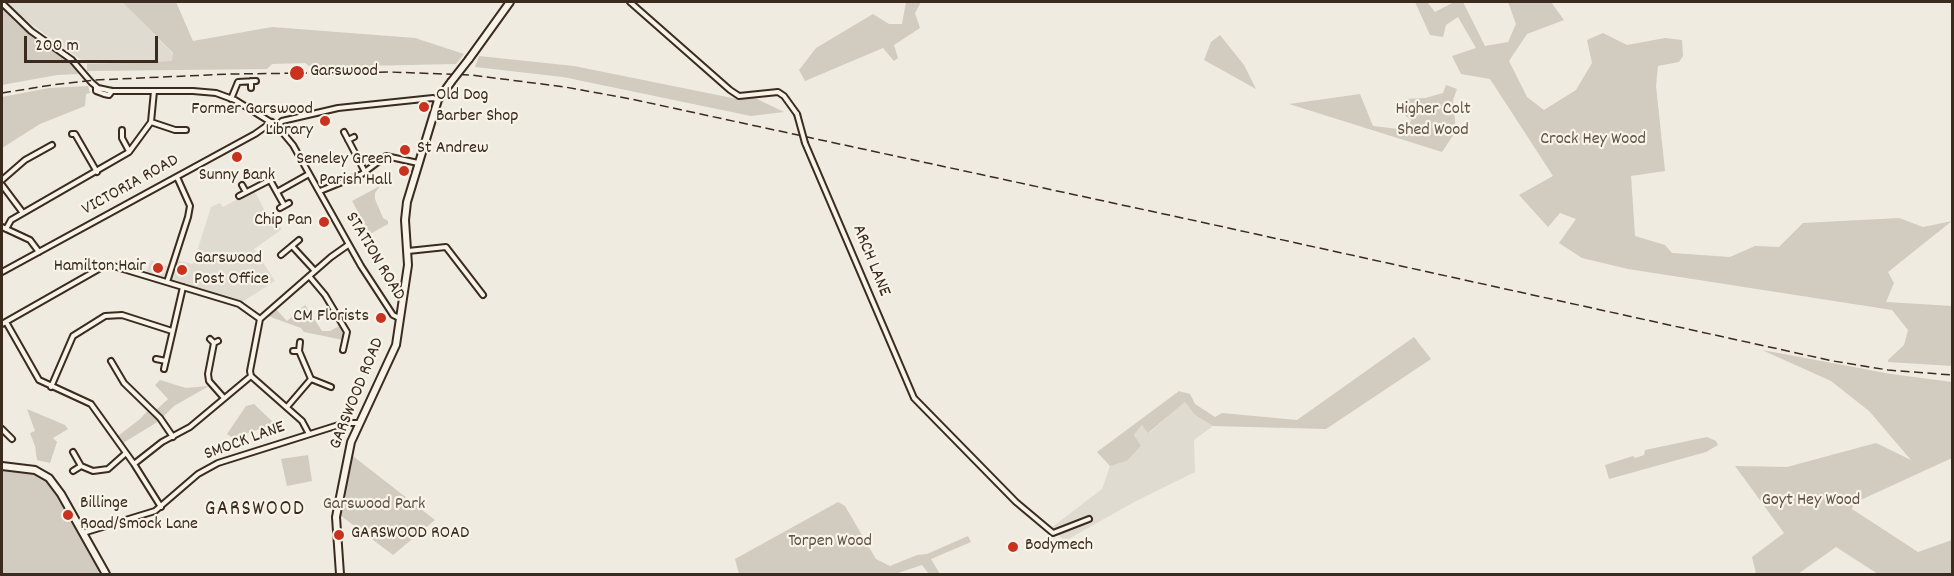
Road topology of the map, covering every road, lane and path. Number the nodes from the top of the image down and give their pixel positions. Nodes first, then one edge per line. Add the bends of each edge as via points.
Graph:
1 (510, 2) edge
2 (630, 2) edge
3 (2, 3) edge
4 (250, 88) dead end
5 (154, 91) junction
6 (233, 99) junction
7 (438, 100) junction
8 (151, 122) junction
9 (272, 122) junction
10 (277, 126) junction
11 (186, 130) dead end
12 (121, 132) dead end
13 (344, 132) dead end
14 (75, 133) dead end
15 (354, 137) dead end
16 (348, 140) junction
17 (50, 148) dead end
18 (129, 152) junction
19 (418, 164) junction
20 (97, 172) junction
21 (365, 172) junction
22 (309, 174) junction
23 (177, 177) junction
24 (2, 180) edge
25 (2, 185) edge
26 (242, 185) dead end
27 (320, 191) junction
28 (246, 192) junction
29 (277, 192) junction
30 (240, 196) dead end
31 (284, 205) dead end
32 (23, 213) junction
33 (4, 228) edge
34 (299, 240) dead end
35 (348, 245) junction
36 (292, 246) junction
37 (408, 251) junction
38 (39, 252) junction
39 (280, 255) dead end
40 (315, 271) junction
41 (2, 272) edge
42 (309, 276) junction
43 (167, 282) junction
44 (183, 287) junction
45 (483, 295) dead end
46 (260, 319) junction
47 (400, 319) junction
48 (4, 323) edge
49 (348, 324) dead end
50 (172, 330) junction
51 (347, 332) junction
52 (214, 341) dead end
53 (300, 342) dead end
54 (293, 351) dead end
55 (300, 351) junction
56 (343, 351) dead end
57 (156, 359) dead end
58 (110, 361) dead end
59 (166, 361) junction
60 (164, 369) dead end
61 (251, 376) junction
62 (311, 379) junction
63 (51, 387) junction
64 (331, 387) dead end
65 (224, 398) junction
66 (287, 407) junction
67 (359, 423) junction
68 (2, 429) edge
69 (309, 434) junction
70 (8, 435) junction
71 (173, 437) junction
72 (12, 439) dead end
73 (3, 441) dead end
74 (73, 452) dead end
75 (126, 453) junction
76 (134, 464) junction
77 (2, 466) edge
78 (81, 466) junction
79 (73, 471) dead end
80 (161, 507) junction
81 (1089, 519) dead end
82 (83, 533) junction
83 (106, 574) edge
84 (340, 574) edge

1 - 7 street, GARSWOOD ROAD, bridge
2 - 81 street, ARCH LANE, bridge via 739,96 778,92 784,96 797,114 805,143 914,398 1016,502 1053,533
3 - 5 street, STATION ROAD via 31,31 72,60 96,86 112,91
4 - 6 street via 253,81 238,82
5 - 6 street, STATION ROAD via 206,91
5 - 8 street
6 - 9 street, STATION ROAD
7 - 10 street via 338,108 282,121
7 - 19 street, GARSWOOD ROAD
8 - 11 street
8 - 18 street
9 - 10 street, STATION ROAD
9 - 23 street, VICTORIA ROAD
10 - 22 street, STATION ROAD via 288,137
12 - 18 street
13 - 16 street
14 - 20 street
15 - 16 street
16 - 21 street
17 - 24 street via 25,160
18 - 20 street
19 - 21 street via 386,156
19 - 37 street, GARSWOOD ROAD via 406,210
20 - 32 street
21 - 27 street
22 - 27 street, STATION ROAD
22 - 29 street
23 - 38 street, VICTORIA ROAD
23 - 43 street via 190,206
25 - 32 street
26 - 28 street
27 - 35 street, STATION ROAD
28 - 29 street via 270,180
28 - 30 street
29 - 31 street
32 - 33 street
33 - 38 street via 30,240
34 - 36 street
35 - 40 street
35 - 47 street, STATION ROAD via 393,315
36 - 39 street
36 - 40 street
37 - 45 street via 446,247
37 - 47 street, GARSWOOD ROAD
38 - 41 street, VICTORIA ROAD
40 - 42 street
42 - 46 street
42 - 51 street
43 - 44 street
43 - 48 street via 118,266 104,266
44 - 46 street via 239,304
44 - 50 street
46 - 61 street
47 - 67 street, GARSWOOD ROAD via 392,355
48 - 63 street via 39,380
49 - 51 street
50 - 59 street
50 - 63 street via 122,315 105,316 73,336
51 - 56 street
52 - 65 street via 209,381
53 - 55 street
54 - 55 street
55 - 62 street
57 - 59 street
58 - 71 street via 124,383 160,418
59 - 60 street
61 - 65 street
61 - 66 street
62 - 64 street
62 - 66 street
63 - 75 street via 91,404
65 - 71 street
66 - 69 street
67 - 69 street, SMOCK LANE via 345,423
67 - 84 street, GARSWOOD ROAD via 351,442 337,510
68 - 70 street
69 - 80 street, SMOCK LANE via 218,463 198,474
70 - 72 street
70 - 73 street
71 - 76 street
74 - 78 street
75 - 76 street
75 - 78 street via 108,470 93,471
76 - 80 street
77 - 82 street via 45,474
78 - 79 street
80 - 82 street, SMOCK LANE
82 - 83 street

